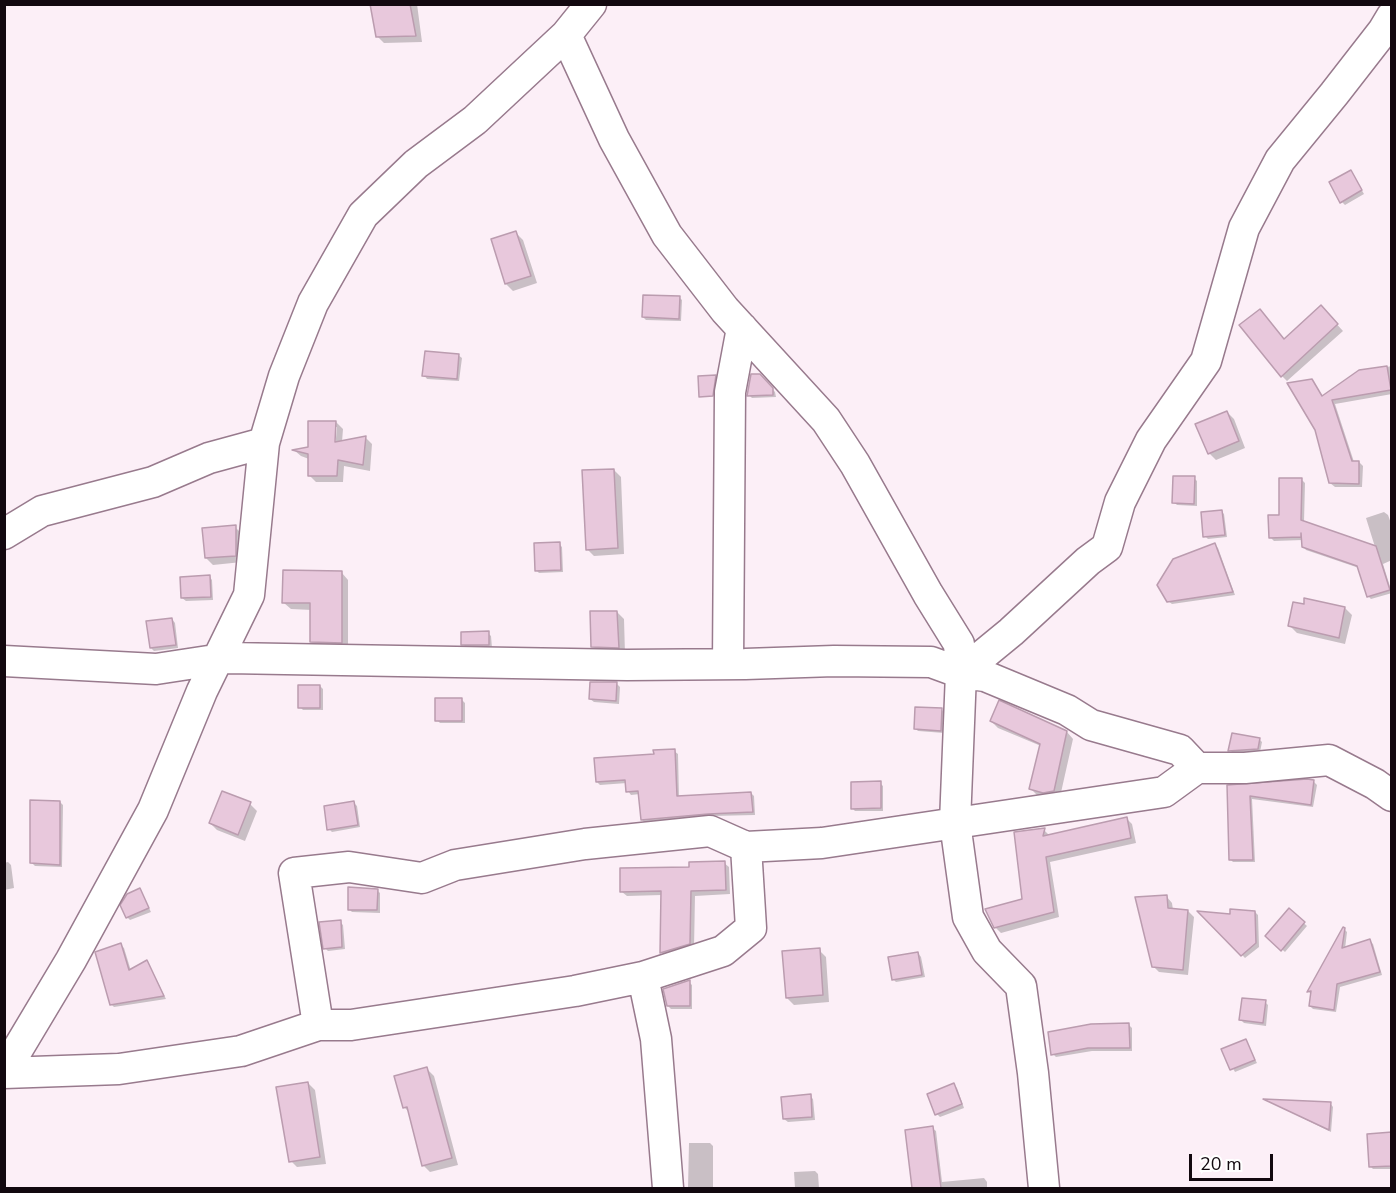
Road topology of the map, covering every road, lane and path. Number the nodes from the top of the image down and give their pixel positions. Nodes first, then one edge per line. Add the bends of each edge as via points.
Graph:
1 (591, 4) edge
2 (1392, 16) edge
3 (566, 35) junction
4 (742, 328) junction
5 (264, 443) junction
6 (4, 534) edge
7 (218, 659) junction
8 (4, 661) edge
9 (728, 664) junction
10 (960, 673) junction
11 (1197, 768) junction
12 (1392, 796) edge
13 (955, 823) junction
14 (746, 848) junction
15 (643, 977) junction
16 (318, 1025) junction
17 (4, 1072) edge
18 (668, 1188) edge
19 (1044, 1188) edge

1 - 3 street
2 - 10 street via 1280,160 1244,228 1206,361 1151,440 1120,502 1107,547
3 - 4 street via 614,139 668,235
3 - 5 street via 475,120 416,164 363,215 313,303 284,376
4 - 9 street via 730,392
4 - 10 street via 826,420 849,455 959,644
5 - 6 street via 209,458 153,483 42,511
5 - 7 street via 249,595
7 - 8 street via 156,669
7 - 9 street
7 - 17 street via 153,810
9 - 10 street via 931,662
10 - 11 street via 985,676 1066,710 1091,725 1180,750
10 - 13 street
11 - 12 street via 1329,760
11 - 13 street via 1164,792
13 - 14 street via 822,843
13 - 19 street via 968,917 987,951 1021,986
14 - 15 street via 752,928 723,951
14 - 16 street via 710,831 585,843 455,865 422,878 349,867 294,873
15 - 16 street via 455,1010 351,1025
15 - 18 street via 656,1039
16 - 17 street via 241,1051 130,1068

